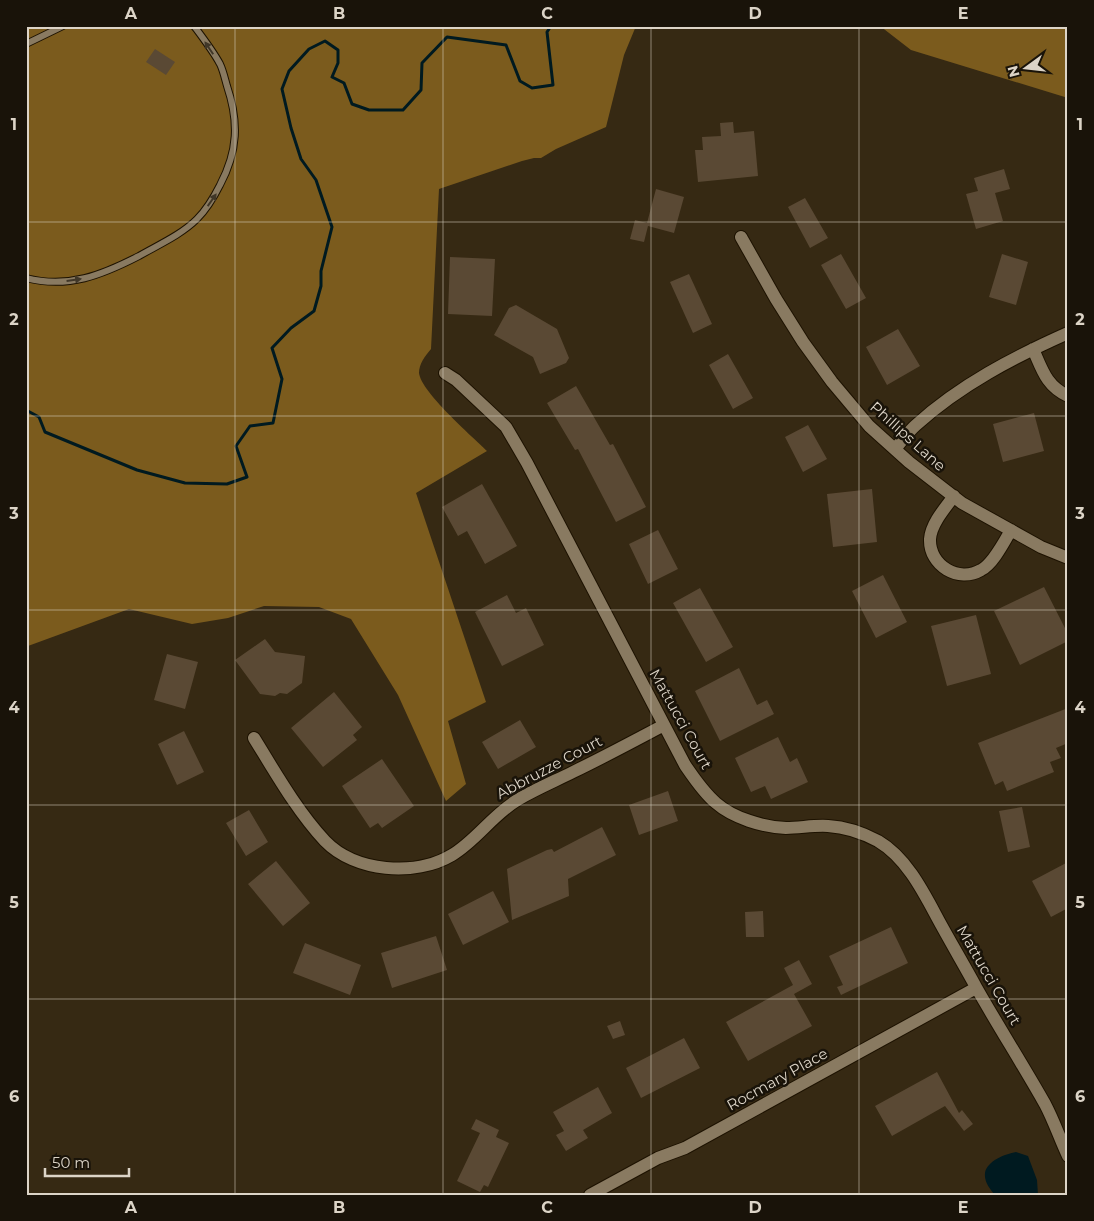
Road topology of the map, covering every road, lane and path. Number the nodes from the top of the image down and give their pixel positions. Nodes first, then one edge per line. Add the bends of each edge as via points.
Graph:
1 (63, 26) edge
2 (194, 26) edge
3 (26, 44) edge
4 (741, 237) dead end
5 (26, 278) edge
6 (1068, 333) edge
7 (1033, 349) junction
8 (446, 373) dead end
9 (1068, 396) edge
10 (895, 448) junction
11 (954, 496) junction
12 (1011, 530) junction
13 (1068, 558) edge
14 (664, 725) junction
15 (254, 738) dead end
16 (976, 988) junction
17 (1068, 1156) edge
18 (590, 1195) edge

1 - 3 lane
5 -> 2 lane via 56,283 89,278 119,266 168,240 196,219 214,198 229,169 235,144 235,120 220,65
4 - 10 street, Phillips Lane via 776,299 832,382 863,419
6 - 7 street
7 - 9 street via 1048,381 1057,391
7 - 10 street via 974,382 934,410
8 - 14 street, Mattucci Court via 506,427
10 - 11 street, Phillips Lane
11 - 12 street, Phillips Lane
11 - 12 street via 936,521 930,538 932,553 953,574 967,576 983,570
12 - 13 street, Phillips Lane
14 - 15 street, Abbruzze Court via 519,799 450,856 414,869 395,870 349,857 326,842 282,784
14 - 16 street, Mattucci Court via 700,787 717,804 733,813 771,826 828,826 864,834 880,842 918,883
16 - 17 street, Mattucci Court via 1046,1106
16 - 18 street, Rocmary Place via 685,1148 658,1158

